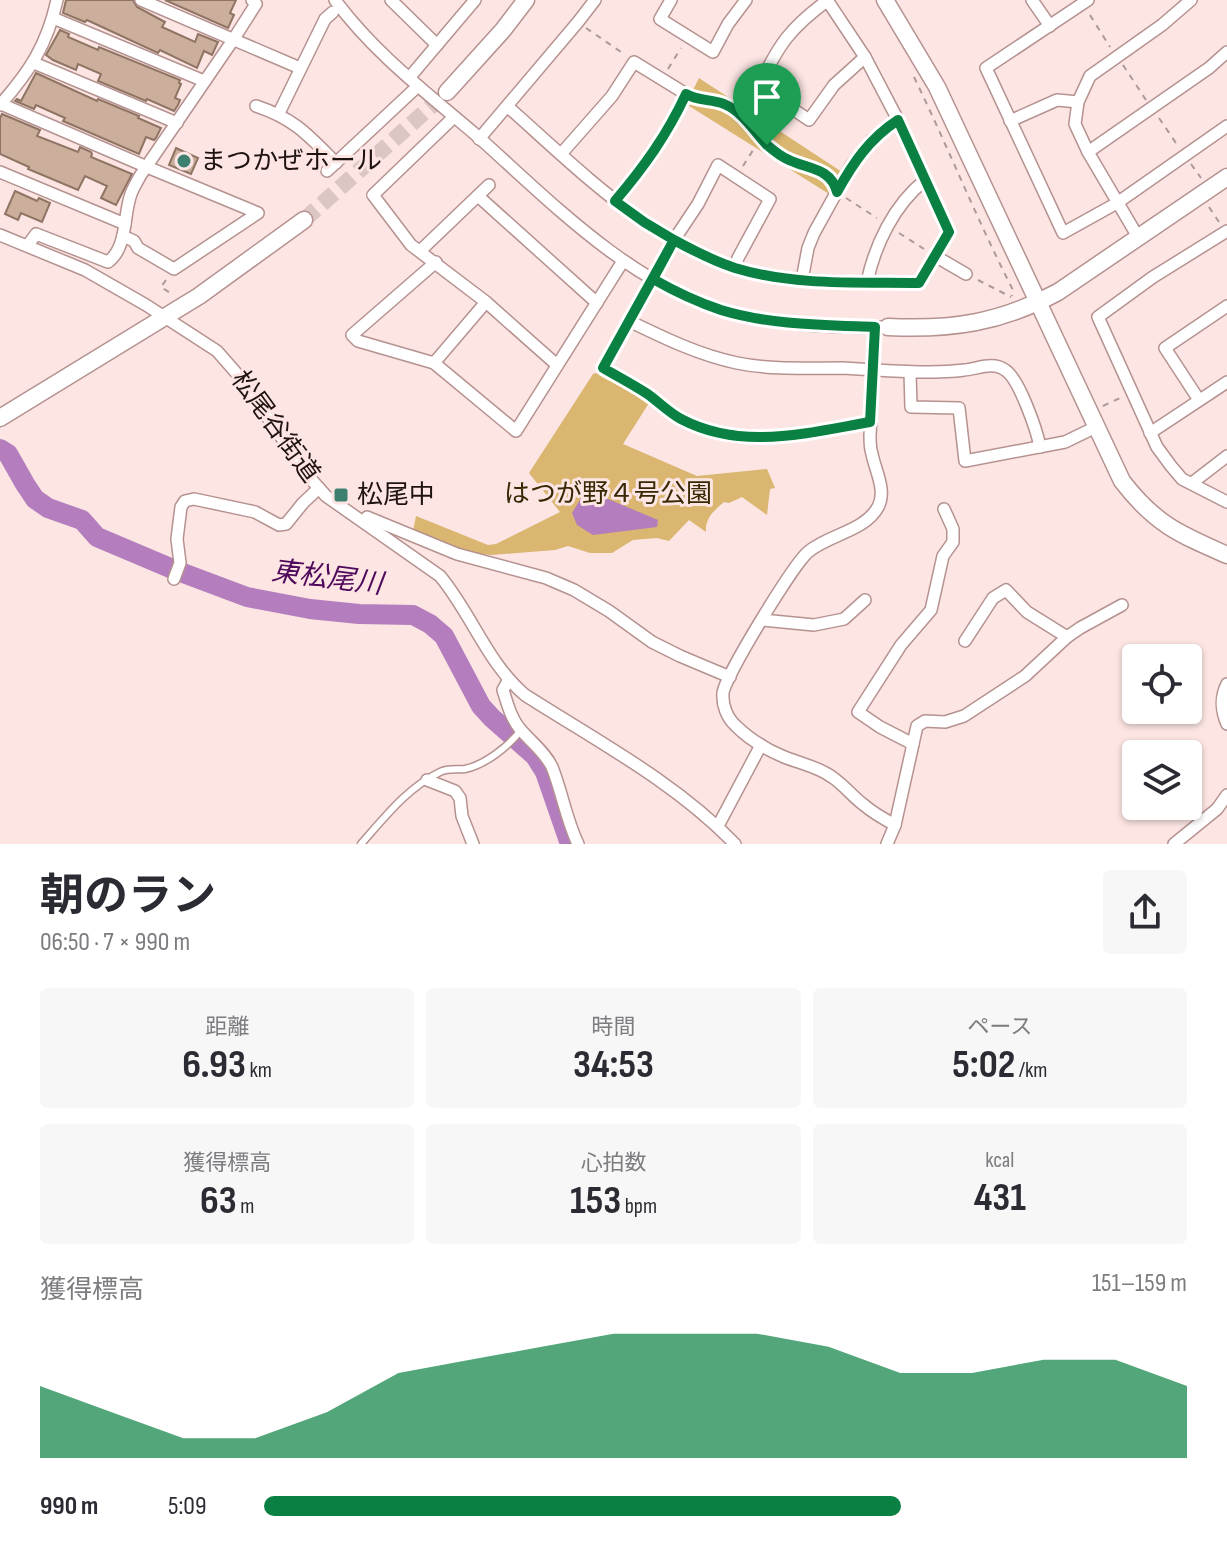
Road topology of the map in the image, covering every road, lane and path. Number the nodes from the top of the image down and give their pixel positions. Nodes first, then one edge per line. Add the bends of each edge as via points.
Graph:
1 (57, 0) edge
2 (141, 0) edge
3 (391, 0) edge
4 (475, 0) edge
5 (526, 0) edge
6 (595, 0) edge
7 (671, 0) edge
8 (746, 0) edge
9 (827, 0) edge
10 (885, 0) edge
11 (1032, 0) edge
12 (1190, 0) edge
13 (256, 1) edge
14 (1085, 2) edge
15 (334, 6) edge
16 (53, 18) junction
17 (578, 22) junction
18 (1050, 26) junction
19 (688, 36) junction
20 (233, 40) junction
21 (437, 45) junction
22 (1227, 52) edge
23 (1117, 56) junction
24 (865, 57) junction
25 (634, 62) junction
26 (34, 63) junction
27 (300, 68) junction
28 (913, 76) dead end
29 (662, 79) junction
30 (204, 81) junction
31 (414, 82) junction
32 (447, 92) tunnel mouth
33 (686, 94) junction
34 (780, 101) junction
35 (1078, 102) junction
36 (0, 104) edge
37 (256, 106) dead end
38 (508, 107) junction
39 (1152, 108) junction
40 (279, 113) junction
41 (454, 117) junction
42 (898, 120) junction
43 (1010, 121) junction
44 (177, 123) junction
45 (766, 123) dead end
46 (1227, 126) edge
47 (479, 139) junction
48 (755, 147) dead end
49 (1088, 152) junction
50 (561, 154) junction
51 (1185, 156) junction
52 (147, 167) junction
53 (0, 172) edge
54 (736, 177) junction
55 (1227, 177) edge
56 (924, 181) junction
57 (1204, 183) dead end
58 (489, 185) dead end
59 (837, 192) junction
60 (478, 196) junction
61 (615, 201) junction
62 (1117, 203) junction
63 (1206, 203) dead end
64 (304, 220) tunnel mouth
65 (124, 230) junction
66 (1226, 231) edge
67 (0, 235) edge
68 (1138, 237) junction
69 (674, 240) junction
70 (28, 245) junction
71 (420, 251) junction
72 (935, 256) junction
73 (623, 261) junction
74 (436, 262) junction
75 (735, 268) junction
76 (174, 269) junction
77 (966, 274) joint
78 (653, 279) junction
79 (802, 280) junction
80 (867, 282) junction
81 (174, 298) dead end
82 (486, 302) junction
83 (597, 303) junction
84 (1038, 303) junction
85 (1227, 306) edge
86 (165, 317) junction
87 (629, 321) junction
88 (881, 327) junction
89 (434, 363) junction
90 (557, 365) junction
91 (872, 369) junction
92 (910, 372) junction
93 (1227, 382) edge
94 (1132, 392) junction
95 (1199, 400) junction
96 (1098, 408) dead end
97 (0, 418) edge
98 (870, 422) junction
99 (1096, 427) junction
100 (1150, 433) junction
101 (1040, 447) junction
102 (1227, 456) edge
103 (1192, 483) junction
104 (319, 488) junction
105 (1227, 502) edge
106 (944, 509) dead end
107 (348, 510) junction
108 (1227, 555) edge
109 (174, 579) dead end
110 (865, 600) dead end
111 (1122, 605) dead end
112 (762, 620) junction
113 (1067, 637) junction
114 (965, 641) dead end
115 (730, 677) junction
116 (508, 681) junction
117 (1227, 684) edge
118 (1227, 724) edge
119 (521, 730) junction
120 (913, 744) junction
121 (761, 745) junction
122 (427, 780) junction
123 (1227, 795) edge
124 (895, 825) junction
125 (718, 826) junction
126 (361, 844) edge
127 (473, 844) edge
128 (578, 844) edge
129 (735, 844) edge
130 (887, 844) edge
131 (1174, 844) edge

1 - 16 street
2 - 20 street
3 - 21 street
4 - 21 street
5 - 32 street
6 - 17 street
7 - 19 street via 660,19
8 - 19 street via 713,52
9 - 24 street
9 - 34 street via 784,39 759,86
10 - 84 street via 937,87
11 - 18 street
12 - 23 street
13 - 20 street
14 - 18 street
14 - 23 path
15 - 27 street
15 - 31 street
16 - 26 street
16 - 30 street
17 - 25 path
17 - 38 street
18 - 43 street via 986,68
19 - 29 path
20 - 27 street
20 - 30 street
21 - 31 street
22 - 39 street
23 - 35 street via 1090,76
23 - 39 path
24 - 34 street via 834,85 809,120
24 - 42 street
25 - 29 street
25 - 50 street
26 - 36 street
26 - 44 street
27 - 40 street
28 - 77 path via 1012,297
29 - 33 street
30 - 44 street
31 - 40 street via 332,167 301,127
31 - 41 street
33 - 59 path via 735,109 767,145 790,161 822,172
33 - 61 street via 655,151
34 - 45 path
35 - 43 street via 1057,100
35 - 49 street via 1075,124
36 - 52 street
37 - 40 street
38 - 47 street
38 - 50 street
39 - 49 street
39 - 51 path
41 - 47 street
41 - 71 street via 373,195
42 - 56 street
42 - 59 street via 872,140
43 - 62 street via 1063,233
44 - 52 street
46 - 51 street
47 - 73 street
48 - 54 path
49 - 62 street
50 - 61 street
51 - 57 path
51 - 62 street
52 - 65 street via 130,196
52 - 76 street via 258,213
53 - 65 street
54 - 69 street via 718,165
54 - 75 street via 770,199
55 - 68 street
56 - 72 street via 949,232
56 - 80 street via 888,225
58 - 60 street
59 - 79 street via 811,240
60 - 71 street
60 - 83 street
61 - 69 street
62 - 68 street
63 - 66 path
64 - 86 street
65 - 70 street via 108,262 36,234
65 - 76 street via 138,248
66 - 94 street via 1098,317
67 - 70 street, 松尾谷街道
68 - 84 street
69 - 75 street
69 - 78 street
70 - 86 street, 松尾谷街道 via 85,270
71 - 74 street
72 - 77 street
72 - 80 street via 919,283
73 - 78 street
73 - 83 street
74 - 82 street
74 - 89 street via 352,335
75 - 79 street
76 - 81 path via 161,287
78 - 87 street
78 - 88 street via 721,310 757,319
79 - 80 street
82 - 89 street
82 - 90 street
83 - 90 street
84 - 88 street via 985,322
84 - 99 street
85 - 95 street via 1165,348
86 - 97 street
86 - 104 street, 松尾谷街道 via 217,351
87 - 91 street via 680,346 758,367
87 - 98 street via 603,368 694,425 728,436 763,439
88 - 91 street
89 - 90 street via 514,435
91 - 92 street
91 - 98 street
92 - 101 street via 987,366 1007,370 1036,427
92 - 101 street via 911,407 959,408 965,461
93 - 95 street
94 - 96 path
94 - 100 street
95 - 100 street
98 - 112 street via 881,503 862,524 822,542 799,562
99 - 101 street
99 - 108 street via 1137,501 1177,533
100 - 103 street via 1171,466
102 - 103 street
103 - 105 street
104 - 107 street, 松尾谷街道
104 - 109 street via 286,524 279,525 255,512 185,501
106 - 120 street via 953,542 943,556 931,610 901,645 858,712
107 - 115 street via 457,554 574,590 652,642
107 - 116 street, 松尾谷街道 via 440,576
110 - 112 street via 844,619 814,625
111 - 113 street
112 - 115 street
113 - 114 street via 1027,612 1006,590 993,598
113 - 120 street via 1025,676 964,716 917,726
115 - 121 street via 723,689 728,716
116 - 119 street via 503,690
116 - 125 street, 松尾谷街道 via 675,790
117 - 118 street via 1222,711
119 - 122 lane via 500,752
119 - 128 street via 551,766
120 - 124 street
121 - 124 street via 832,776 864,806
121 - 125 street
122 - 126 lane via 406,794
122 - 127 street via 455,791
123 - 131 street
124 - 130 street
125 - 129 street, 松尾谷街道

